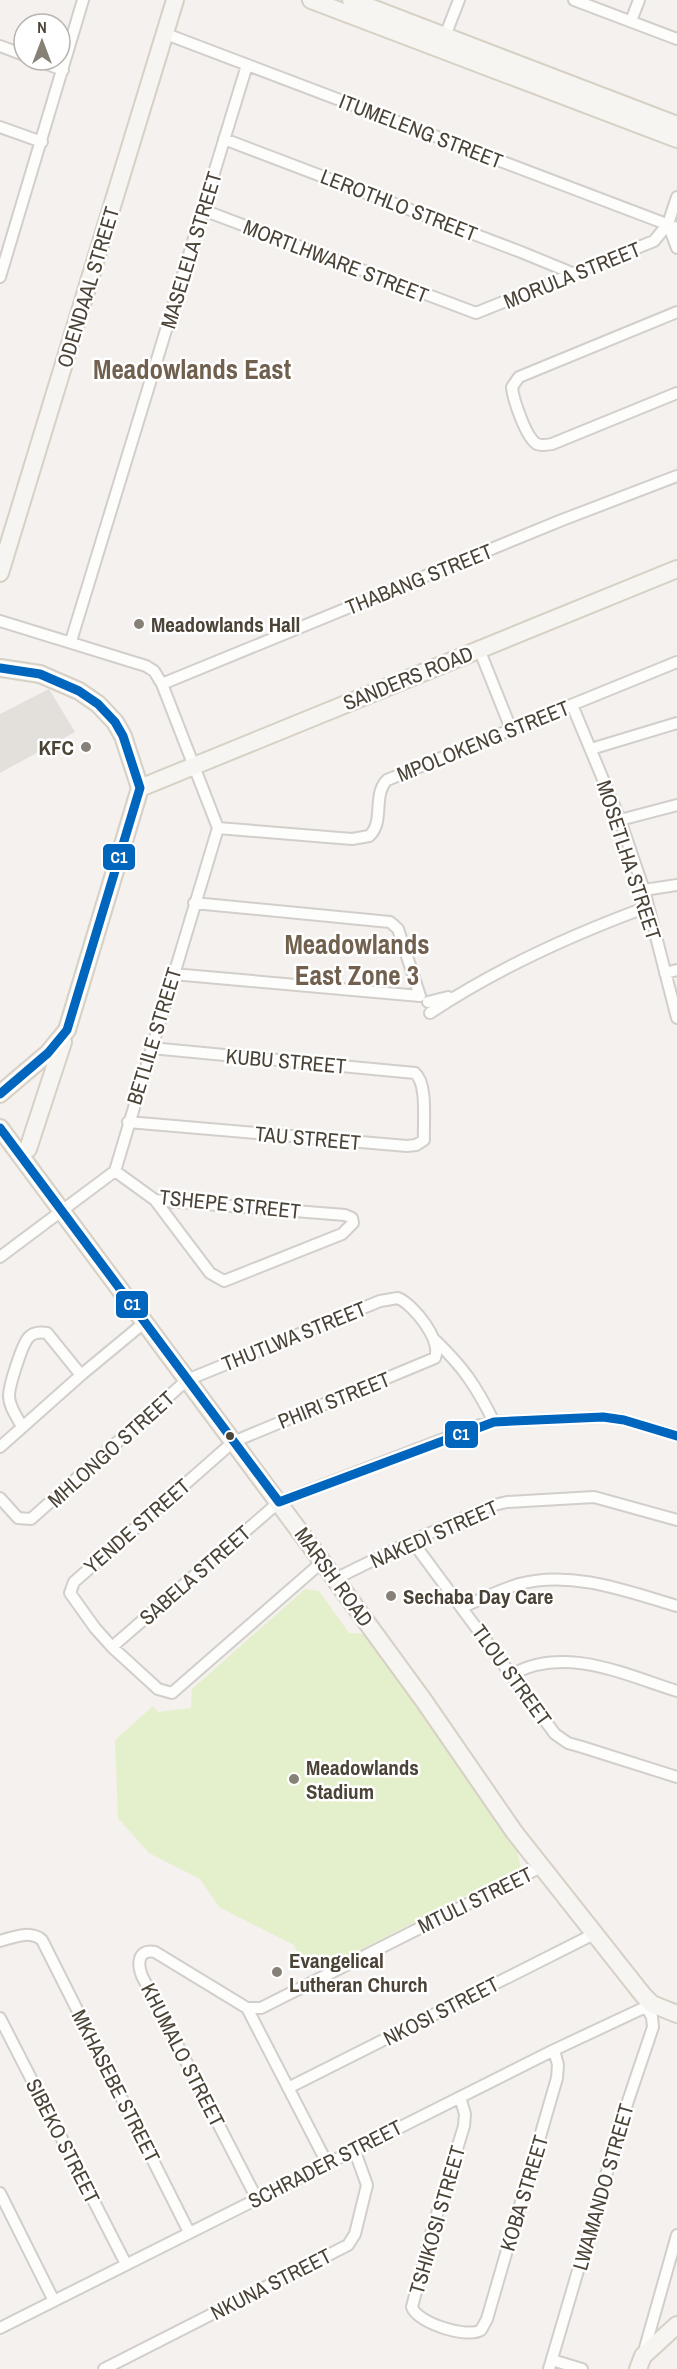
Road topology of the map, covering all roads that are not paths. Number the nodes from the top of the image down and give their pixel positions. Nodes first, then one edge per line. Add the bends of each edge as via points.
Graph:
1 (83, 0) edge
2 (175, 0) edge
3 (311, 0) edge
4 (351, 0) edge
5 (459, 0) edge
6 (574, 0) edge
7 (639, 0) edge
8 (631, 21) junction
9 (166, 34) junction
10 (445, 36) junction
11 (72, 38) edge
12 (677, 39) edge
13 (248, 65) junction
14 (62, 72) edge
15 (677, 125) edge
16 (0, 126) edge
17 (224, 139) junction
18 (677, 139) edge
19 (42, 142) junction
20 (677, 196) edge
21 (203, 210) junction
22 (672, 226) edge
23 (677, 248) edge
24 (572, 273) junction
25 (0, 277) edge
26 (469, 312) joint
27 (677, 312) edge
28 (677, 393) edge
29 (677, 476) edge
30 (677, 569) edge
31 (0, 573) edge
32 (0, 621) edge
33 (71, 641) junction
34 (479, 649) junction
35 (677, 662) edge
36 (0, 668) edge
37 (162, 684) junction
38 (572, 705) junction
39 (677, 723) edge
40 (511, 729) junction
41 (591, 749) junction
42 (192, 766) junction
43 (140, 788) junction
44 (677, 805) edge
45 (620, 820) junction
46 (218, 828) junction
47 (677, 885) edge
48 (644, 890) junction
49 (194, 903) junction
50 (647, 907) junction
51 (677, 970) edge
52 (664, 973) junction
53 (173, 974) junction
54 (426, 1004) junction
55 (677, 1018) edge
56 (67, 1030) junction
57 (151, 1048) junction
58 (420, 1077) joint
59 (0, 1094) edge
60 (38, 1116) junction
61 (128, 1122) junction
62 (0, 1128) edge
63 (20, 1154) junction
64 (114, 1171) junction
65 (35, 1175) junction
66 (155, 1200) junction
67 (63, 1211) junction
68 (0, 1257) edge
69 (145, 1322) junction
70 (434, 1340) junction
71 (81, 1375) junction
72 (187, 1380) junction
73 (494, 1422) junction
74 (22, 1427) junction
75 (677, 1436) edge
76 (233, 1442) junction
77 (0, 1447) edge
78 (0, 1498) edge
79 (279, 1503) junction
80 (677, 1520) edge
81 (412, 1540) junction
82 (322, 1562) junction
83 (335, 1579) junction
84 (677, 1606) edge
85 (463, 1607) junction
86 (112, 1647) junction
87 (513, 1674) junction
88 (677, 1691) edge
89 (677, 1777) edge
90 (541, 1867) junction
91 (594, 1934) junction
92 (0, 1941) edge
93 (649, 2005) junction
94 (247, 2008) junction
95 (677, 2014) edge
96 (0, 2018) edge
97 (554, 2050) junction
98 (288, 2088) junction
99 (460, 2097) junction
100 (354, 2149) junction
101 (327, 2163) junction
102 (0, 2193) edge
103 (257, 2199) junction
104 (189, 2232) junction
105 (677, 2235) edge
106 (126, 2264) junction
107 (54, 2301) junction
108 (677, 2325) edge
109 (0, 2328) edge
110 (476, 2333) joint
111 (640, 2362) edge
112 (550, 2364) edge
113 (104, 2369) edge
114 (582, 2369) edge

1 - 11 street
2 - 9 street, ODENDAAL STREET
3 - 18 street
4 - 10 street
5 - 10 street
6 - 8 street
7 - 8 street
8 - 12 street
9 - 13 street, ITUMELENG STREET
9 - 31 street, ODENDAAL STREET
10 - 15 street
13 - 17 street, MASELELA STREET
13 - 22 street, ITUMELENG STREET
14 - 19 street
16 - 19 street
17 - 21 street, MASELELA STREET
17 - 24 street, LEROTHLO STREET
19 - 25 street
20 - 22 street
21 - 26 street, MORTLHWARE STREET
21 - 33 street, MASELELA STREET
22 - 23 street
22 - 24 street, MORULA STREET via 654,241
24 - 26 street, MORULA STREET via 483,312
27 - 28 street via 519,377 512,387 529,435 541,445
29 - 37 street, THABANG STREET
30 - 34 street, SANDERS ROAD
32 - 33 street
33 - 37 street via 146,666
34 - 40 street
34 - 42 street, SANDERS ROAD
35 - 38 street, MPOLOKENG STREET
36 - 43 street via 40,674 98,704 123,736
37 - 42 street
38 - 40 street, MPOLOKENG STREET
38 - 41 street, MOSETLHA STREET
39 - 41 street
40 - 46 street, MPOLOKENG STREET via 387,780 379,794 375,828 369,836 352,839
41 - 45 street, MOSETLHA STREET
42 - 43 street, SANDERS ROAD
42 - 46 street
43 - 56 street
44 - 45 street
45 - 48 street, MOSETLHA STREET
46 - 49 street, BETLILE STREET
47 - 48 street
48 - 50 street, MOSETLHA STREET
49 - 53 street, BETLILE STREET
49 - 54 street via 390,922 398,929
50 - 52 street, MOSETLHA STREET
50 - 54 street via 531,956 457,995
51 - 52 street
52 - 55 street, MOSETLHA STREET
53 - 54 street
53 - 57 street, BETLILE STREET
56 - 59 street via 48,1053
56 - 60 street
57 - 58 street, KUBU STREET via 415,1073
57 - 61 street, BETLILE STREET
58 - 61 street, TAU STREET via 424,1140 416,1145
60 - 63 street via 28,1149
60 - 65 street
61 - 64 street, BETLILE STREET
62 - 63 street, MARSH ROAD
63 - 65 street, MARSH ROAD
64 - 66 street, TSHEPE STREET
64 - 67 street
65 - 67 street, MARSH ROAD
66 - 66 street, TSHEPE STREET via 210,1273 224,1281 342,1234 352,1226 352,1218 345,1215
67 - 68 street
67 - 69 street, MARSH ROAD
69 - 71 street
69 - 72 street, MARSH ROAD
70 - 72 street, THUTLWA STREET via 413,1309 401,1299 391,1297
70 - 73 street via 461,1365
70 - 76 street, PHIRI STREET via 438,1349 435,1358
71 - 74 street
71 - 74 street via 47,1333 30,1336 9,1394
72 - 76 street, MARSH ROAD
72 - 78 street, MHLONGO STREET via 34,1517 18,1518
73 - 75 street via 603,1417
73 - 79 street
74 - 77 street
76 - 79 street, MARSH ROAD
76 - 86 street, YENDE STREET via 72,1583 73,1599
79 - 82 street, MARSH ROAD
79 - 86 street, SABELA STREET
80 - 81 street, NAKEDI STREET via 594,1497 507,1502
81 - 83 street, NAKEDI STREET
81 - 85 street, TLOU STREET
82 - 83 street, MARSH ROAD
82 - 86 street via 176,1691 167,1693 159,1689
83 - 90 street, MARSH ROAD
84 - 85 street via 611,1586 570,1580 521,1584
85 - 87 street, TLOU STREET
87 - 88 street via 540,1662 583,1664
87 - 89 street, TLOU STREET via 562,1739
90 - 91 street, MARSH ROAD
90 - 94 street, MTULI STREET via 267,2006
91 - 93 street, MARSH ROAD
91 - 98 street, NKOSI STREET
92 - 104 street, MKHASEBE STREET via 28,1935 42,1940
93 - 95 street, MARSH ROAD
93 - 97 street, SCHRADER STREET
93 - 112 street, LWAMANDO STREET via 653,2027
94 - 98 street
94 - 103 street, KHUMALO STREET via 155,1952 140,1957 142,1976
96 - 106 street, SIBEKO STREET
97 - 99 street, SCHRADER STREET
97 - 110 street, KOBA STREET via 558,2074 544,2125 487,2319
98 - 101 street
99 - 100 street, SCHRADER STREET
99 - 110 street, TSHIKOSI STREET via 464,2126 412,2307 416,2315 428,2322
100 - 101 street, SCHRADER STREET
100 - 113 street, NKUNA STREET via 368,2185 355,2234 348,2245
101 - 103 street, SCHRADER STREET
102 - 107 street
103 - 104 street, SCHRADER STREET
104 - 106 street, SCHRADER STREET
105 - 111 street
106 - 107 street, SCHRADER STREET
107 - 109 street, SCHRADER STREET
108 - 111 street
112 - 114 street

